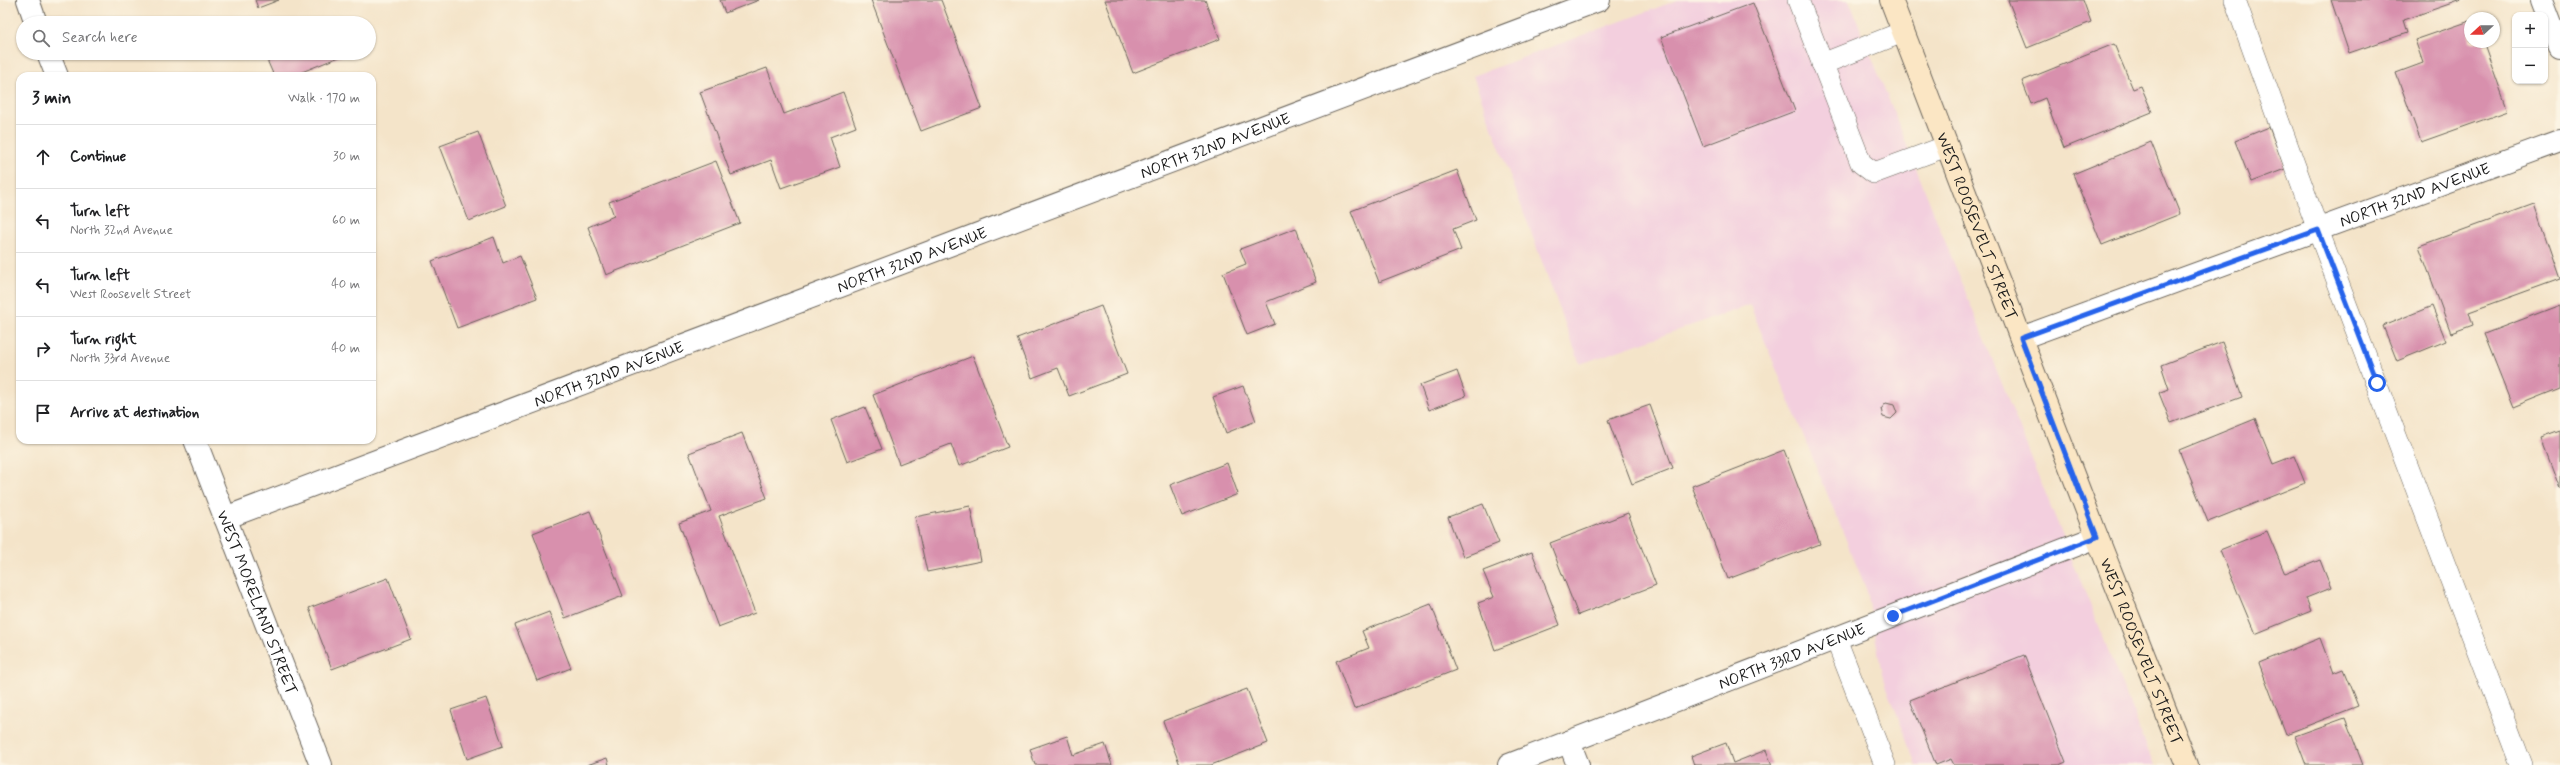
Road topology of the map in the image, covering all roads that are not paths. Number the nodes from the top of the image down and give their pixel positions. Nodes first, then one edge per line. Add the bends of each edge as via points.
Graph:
1 (28, 0) edge
2 (1598, 0) edge
3 (1798, 0) edge
4 (1891, 0) edge
5 (2235, 0) edge
6 (2542, 0) edge
7 (34, 16) edge
8 (1903, 32) junction
9 (2560, 47) edge
10 (51, 60) edge
11 (1822, 64) junction
12 (55, 72) edge
13 (2560, 141) edge
14 (1947, 146) junction
15 (2318, 230) junction
16 (2021, 338) junction
17 (197, 444) edge
18 (225, 518) junction
19 (2097, 537) junction
20 (1836, 639) junction
21 (1569, 742) junction
22 (320, 765) edge
23 (1509, 765) edge
24 (1578, 765) edge
25 (1885, 765) edge
26 (2187, 765) edge
27 (2521, 765) edge

1 - 7 street
2 - 18 street, NORTH 32ND AVENUE
3 - 11 lane
4 - 8 street, WEST ROOSEVELT STREET
5 - 15 lane
6 - 9 street
8 - 11 lane
8 - 14 street, WEST ROOSEVELT STREET
10 - 12 street
11 - 14 lane via 1861,162 1874,173
13 - 15 street, NORTH 32ND AVENUE
14 - 16 street, WEST ROOSEVELT STREET
15 - 16 street, NORTH 32ND AVENUE
15 - 27 lane
16 - 19 street, WEST ROOSEVELT STREET
17 - 18 street, WEST MORELAND STREET
18 - 22 street, WEST MORELAND STREET
19 - 20 street, NORTH 33RD AVENUE
19 - 26 street, WEST ROOSEVELT STREET
20 - 21 street, NORTH 33RD AVENUE
20 - 25 lane
21 - 23 street, NORTH 33RD AVENUE
21 - 24 street

